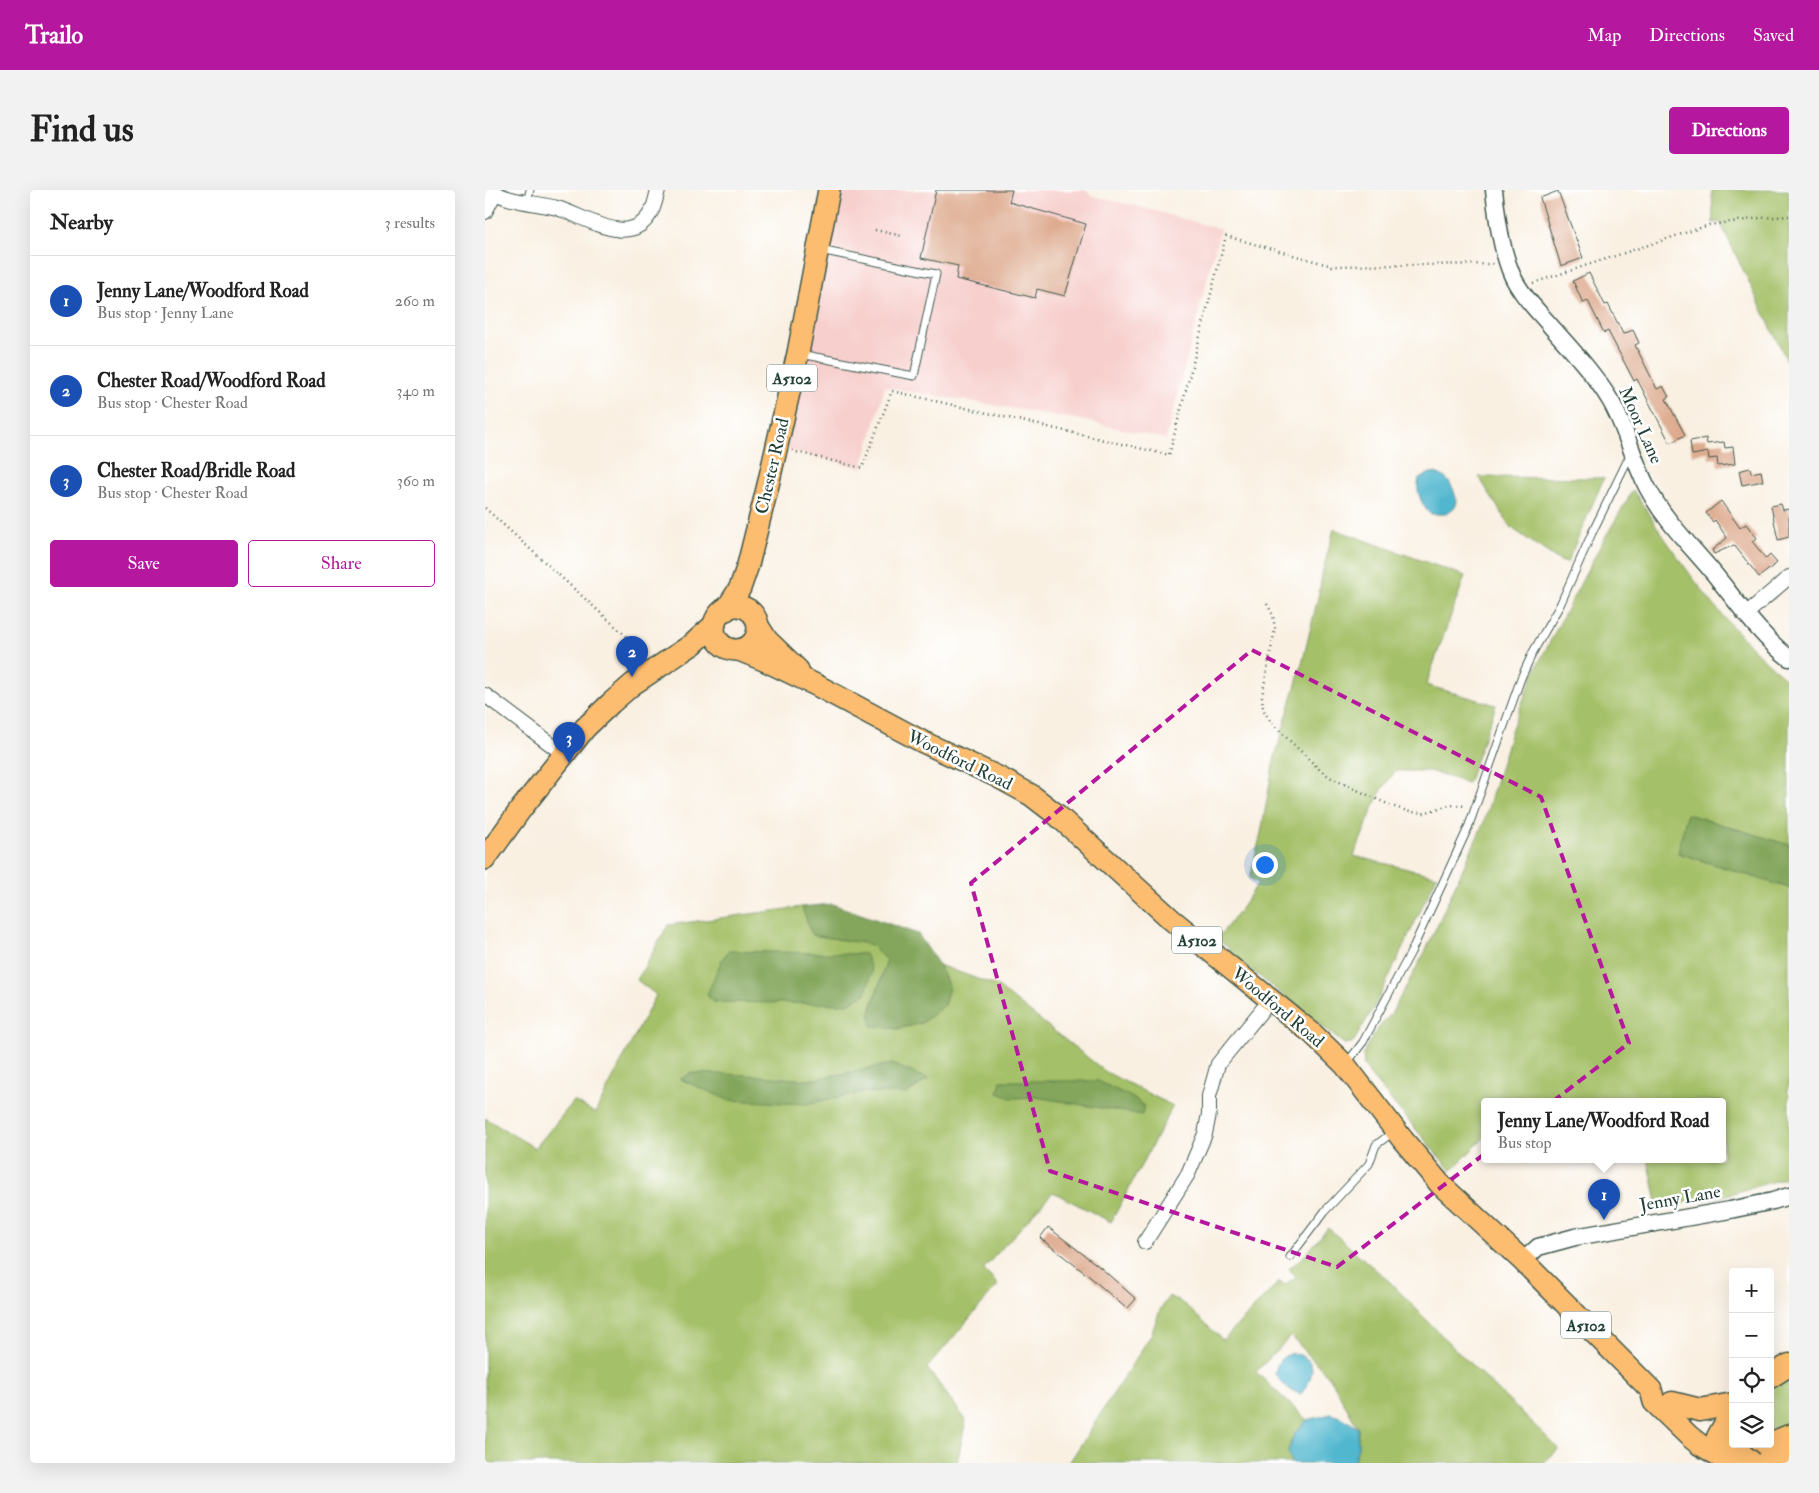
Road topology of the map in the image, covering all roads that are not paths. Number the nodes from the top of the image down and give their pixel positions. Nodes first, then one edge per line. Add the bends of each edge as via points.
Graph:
1 (658, 190) edge
2 (829, 190) edge
3 (1494, 190) edge
4 (493, 192) edge
5 (529, 196) edge
6 (485, 212) edge
7 (817, 250) junction
8 (798, 353) junction
9 (1631, 452) junction
10 (748, 565) junction
11 (1789, 577) edge
12 (1746, 614) junction
13 (720, 617) junction
14 (757, 622) junction
15 (733, 649) junction
16 (1789, 658) edge
17 (660, 667) junction
18 (817, 686) junction
19 (485, 695) edge
20 (565, 754) junction
21 (485, 859) edge
22 (1271, 999) junction
23 (1345, 1065) junction
24 (1395, 1130) junction
25 (1789, 1196) edge
26 (1145, 1242) dead end
27 (1290, 1257) dead end
28 (1523, 1261) junction
29 (1789, 1365) edge
30 (1774, 1374) edge
31 (1651, 1390) junction
32 (1672, 1403) junction
33 (1729, 1405) edge
34 (1729, 1427) edge
35 (1789, 1436) edge
36 (1774, 1442) edge
37 (1749, 1448) edge
38 (1723, 1453) edge
39 (1789, 1455) edge
40 (1753, 1463) edge
41 (1769, 1463) edge

1 - 5 street via 648,218 636,227 620,230
2 - 7 main road, Chester Road / A5102
3 - 9 street, Moor Lane via 1498,221 1519,288 1599,382 1621,421
4 - 5 street
4 - 6 street
7 - 8 main road, Chester Road / A5102
7 - 8 lane via 936,274 914,376
8 - 10 main road, Chester Road / A5102
9 - 12 street, Moor Lane via 1658,506
9 - 23 lane via 1560,605 1521,678 1468,828 1403,967 1363,1042
10 - 13 main road, Chester Road / A5102 via 740,588
10 - 14 main road, Chester Road / A5102
11 - 12 street
12 - 16 street, Moor Lane
13 - 14 main road via 732,607 745,609
13 - 15 main road via 717,639
13 - 17 main road, Chester Road via 693,644
14 - 15 main road via 758,633 751,645
14 - 18 main road, Woodford Road / A5102 via 767,640
15 - 17 main road, Chester Road via 710,650
15 - 18 main road, Woodford Road / A5102
17 - 20 main road, Chester Road via 611,702
18 - 22 main road, Woodford Road / A5102 via 1031,795 1172,920
19 - 20 street
20 - 21 main road, Chester Road
22 - 23 main road, Woodford Road / A5102
22 - 26 street via 1218,1064 1209,1096 1205,1134 1188,1174
23 - 24 main road, Woodford Road / A5102
24 - 27 lane via 1376,1146 1369,1164 1325,1211
24 - 28 main road, Woodford Road / A5102 via 1440,1184
25 - 28 street, Jenny Lane via 1731,1210 1575,1237 1539,1247
28 - 31 main road, Woodford Road / A5102
29 - 30 highway
31 - 32 main road, Woodford Road / A5102 via 1663,1393
31 - 38 main road, Woodford Road / A5102 via 1655,1402 1699,1444
32 - 33 highway via 1700,1410
32 - 38 main road, Woodford Road / A5102
34 - 38 highway
35 - 36 highway
37 - 38 highway
38 - 40 main road, Woodford Road / A5102, bridge
39 - 41 highway

